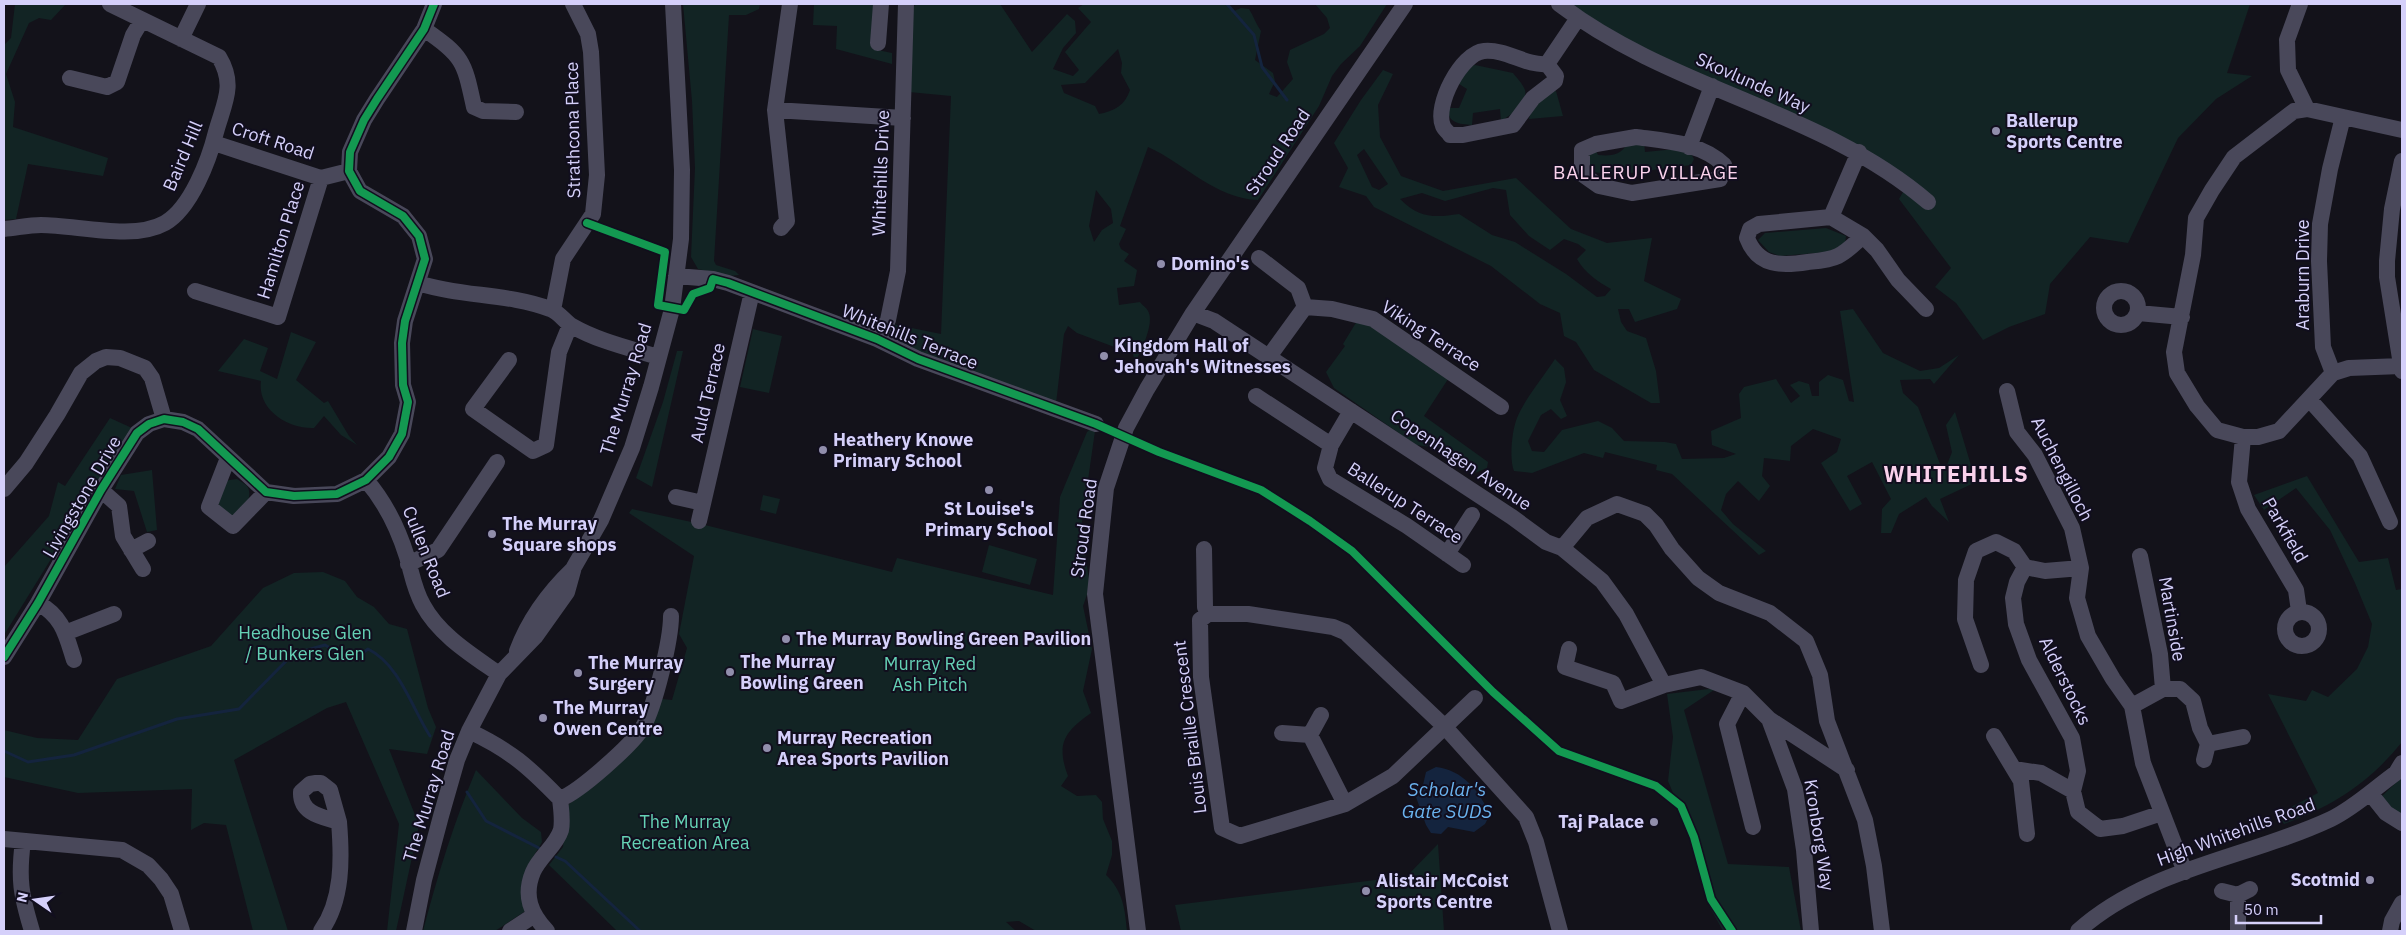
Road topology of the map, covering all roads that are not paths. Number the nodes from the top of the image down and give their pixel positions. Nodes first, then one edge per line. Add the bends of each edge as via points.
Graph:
1 (110, 4) edge
2 (198, 4) edge
3 (434, 4) edge
4 (573, 4) edge
5 (672, 4) edge
6 (790, 4) edge
7 (881, 4) edge
8 (906, 4) edge
9 (1405, 4) edge
10 (1559, 4) edge
11 (2300, 4) edge
12 (1578, 18) junction
13 (142, 20) junction
14 (424, 29) junction
15 (181, 39) junction
16 (878, 43) dead end
17 (1547, 64) junction
18 (70, 78) dead end
19 (1712, 86) junction
20 (2307, 109) junction
21 (775, 110) junction
22 (516, 112) dead end
23 (2343, 117) junction
24 (903, 118) junction
25 (2402, 130) edge
26 (214, 143) junction
27 (1690, 147) junction
28 (1859, 152) junction
29 (2402, 161) edge
30 (349, 171) junction
31 (321, 178) junction
32 (1928, 202) dead end
33 (1830, 217) junction
34 (781, 228) dead end
35 (4, 229) edge
36 (1863, 236) junction
37 (1259, 258) dead end
38 (676, 276) junction
39 (418, 284) junction
40 (195, 291) dead end
41 (752, 292) junction
42 (1305, 307) junction
43 (1926, 309) dead end
44 (553, 310) junction
45 (1193, 313) junction
46 (2138, 313) dead end
47 (2182, 317) junction
48 (570, 325) junction
49 (877, 339) junction
50 (658, 357) junction
51 (1268, 358) junction
52 (509, 360) dead end
53 (2402, 369) edge
54 (2333, 373) junction
55 (2007, 391) dead end
56 (1256, 396) dead end
57 (2309, 399) junction
58 (1501, 407) dead end
59 (1351, 411) junction
60 (164, 419) junction
61 (1096, 424) dead end
62 (2243, 438) junction
63 (1331, 445) junction
64 (228, 458) junction
65 (498, 462) dead end
66 (366, 480) junction
67 (4, 489) edge
68 (101, 490) junction
69 (266, 492) junction
70 (676, 497) dead end
71 (703, 503) junction
72 (1472, 515) dead end
73 (699, 521) dead end
74 (2390, 522) dead end
75 (148, 542) dead end
76 (1562, 548) junction
77 (1204, 549) dead end
78 (131, 550) junction
79 (1447, 554) junction
80 (2140, 556) dead end
81 (408, 564) junction
82 (1463, 565) dead end
83 (2025, 568) junction
84 (2081, 568) junction
85 (143, 570) dead end
86 (38, 603) junction
87 (2299, 612) dead end
88 (114, 614) dead end
89 (1208, 614) junction
90 (671, 616) dead end
91 (66, 633) junction
92 (1569, 649) dead end
93 (4, 657) edge
94 (74, 660) dead end
95 (1981, 665) dead end
96 (499, 674) junction
97 (1664, 685) junction
98 (2162, 689) junction
99 (1744, 693) junction
100 (1475, 698) dead end
101 (2132, 706) junction
102 (1321, 715) dead end
103 (1769, 719) junction
104 (1444, 726) junction
105 (469, 731) junction
106 (1282, 733) dead end
107 (1310, 735) junction
108 (1994, 736) dead end
109 (2243, 736) dead end
110 (2402, 763) edge
111 (2014, 769) junction
112 (1847, 770) junction
113 (2073, 791) junction
114 (2370, 793) junction
115 (560, 799) junction
116 (1345, 804) junction
117 (2162, 813) junction
118 (339, 822) dead end
119 (2402, 823) edge
120 (1753, 827) dead end
121 (2027, 834) dead end
122 (4, 839) edge
123 (23, 841) junction
124 (2186, 872) junction
125 (2237, 892) dead end
126 (2402, 903) edge
127 (533, 916) junction
128 (32, 931) edge
129 (182, 931) edge
130 (321, 931) edge
131 (414, 931) edge
132 (510, 931) edge
133 (547, 931) edge
134 (1138, 931) edge
135 (1560, 931) edge
136 (1811, 931) edge
137 (1882, 931) edge
138 (2078, 931) edge
139 (2238, 931) edge
140 (2390, 931) edge

1 - 13 street, Baird Hill
2 - 15 street
3 - 14 street
4 - 44 street, Strathcona Place via 588,34 591,52 597,175 593,214 564,259
5 - 38 street, The Murray Road via 682,170 681,239
6 - 21 street
7 - 16 street
8 - 24 street, Whitehills Drive
9 - 45 street, Stroud Road
10 - 12 street, Skovlunde Way
11 - 20 street via 2287,40 2288,70
12 - 17 street
12 - 19 street, Skovlunde Way via 1638,53
13 - 15 street, Baird Hill
13 - 18 street via 133,34 117,82 107,87
14 - 22 street via 454,51 462,63 468,74 474,107
14 - 30 street via 364,120 350,152
15 - 26 street, Baird Hill via 218,57 226,70 229,84
17 - 17 street via 1556,76 1555,82 1533,98 1513,125 1463,135 1450,134 1443,127 1441,117 1447,93 1453,78 1469,57 1485,50 1511,55 1534,65
19 - 27 street
19 - 28 street, Skovlunde Way
20 - 23 street
20 - 47 street via 2294,111 2234,157 2212,190 2196,218
21 - 24 street
21 - 34 street via 787,221
23 - 25 street
23 - 54 street, Araburn Drive via 2320,224 2323,347
24 - 49 street, Whitehills Drive via 898,271 888,320
26 - 31 street, Croft Road
26 - 35 street, Baird Hill via 188,202 165,223 136,231 40,225
27 - 27 street via 1636,136 1596,144 1582,150 1582,174 1600,186 1632,193 1720,179 1724,164 1713,154
28 - 32 street, Skovlunde Way
28 - 33 street
29 - 53 street via 2392,209 2387,260
30 - 31 street, Croft Road
30 - 39 street via 360,191 403,216 419,236 425,259
31 - 40 street, Hamilton Place via 278,318
33 - 36 street
33 - 36 street via 1759,224 1750,229 1747,238 1750,246 1765,260 1776,265 1790,265 1838,256
36 - 43 street
37 - 42 street via 1298,288
38 - 41 street, Whitehills Terrace via 713,279
38 - 50 street, The Murray Road via 672,309
39 - 44 street via 515,299
39 - 66 street via 405,321 402,343 403,385 408,402 402,434 389,457
41 - 49 street, Whitehills Terrace
41 - 71 street, Auld Terrace
42 - 51 street
42 - 58 street, Viking Terrace via 1332,308 1374,320
44 - 48 street
45 - 51 street, Copenhagen Avenue via 1214,321
45 - 134 street, Stroud Road via 1126,428 1106,488 1095,594
46 - 47 street
47 - 62 street via 2174,352 2177,373 2197,406 2217,430
48 - 50 street via 609,343
48 - 52 street via 559,352 546,445 533,452 473,409
49 - 61 street, Whitehills Terrace via 918,359
50 - 96 street, The Murray Road via 632,448 601,520 574,567 526,628 515,655
51 - 59 street, Copenhagen Avenue
53 - 54 street via 2349,368
54 - 57 street
55 - 84 street, Auchengilloch via 2017,432 2035,455 2072,528
56 - 63 street
57 - 62 street via 2279,431
57 - 74 street via 2360,456
59 - 63 street, Ballerup Terrace
59 - 76 street, Copenhagen Avenue via 1546,542
60 - 64 street via 198,429
60 - 67 street via 152,378 145,368 120,358 106,357 96,361 81,373 31,455
60 - 68 street, Livingstone Drive via 137,433
62 - 87 street, Parkfield via 2239,482 2248,510 2296,590
63 - 79 street, Ballerup Terrace via 1325,468 1330,479
64 - 69 street
64 - 69 street via 209,507 233,526
65 - 81 street via 438,550
66 - 69 street via 337,494 294,496
66 - 81 street, Cullen Road via 383,500 395,524
68 - 78 street via 119,506 124,536
68 - 86 street, Livingstone Drive
70 - 71 street
71 - 73 street, Auld Terrace
72 - 79 street
75 - 78 street
76 - 97 street, Copenhagen Avenue via 1602,581 1626,614
76 - 112 street via 1587,518 1617,504 1645,514 1698,578 1720,593 1770,613 1806,641 1820,675 1827,722
77 - 89 street via 1205,607
78 - 85 street
79 - 82 street, Ballerup Terrace
80 - 98 street, Martinside via 2160,654
81 - 96 street, Cullen Road via 424,607 455,646
83 - 84 street
83 - 95 street via 2014,551 1996,542 1976,551 1966,580 1965,620
83 - 113 street, Alderstocks via 2013,598 2016,624 2029,660 2072,738 2078,771
84 - 101 street, Auchengilloch via 2077,598 2088,636
86 - 91 street via 51,611
86 - 93 street, Livingstone Drive
88 - 91 street
89 - 104 street via 1248,614 1333,627 1345,632
89 - 116 street, Louis Braille Crescent via 1200,620 1199,627 1201,677 1222,828 1240,836
90 - 115 street via 657,685 642,728 599,771
91 - 94 street
92 - 97 street, Kronborg Way via 1565,667 1613,683 1621,702
96 - 105 street, The Murray Road
97 - 99 street, Kronborg Way via 1702,676
98 - 101 street
98 - 109 street via 2180,690 2193,701 2206,752
99 - 103 street, Kronborg Way
99 - 120 street via 1727,724
100 - 104 street, Louis Braille Crescent
101 - 117 street, Auchengilloch via 2143,762
102 - 107 street
103 - 112 street
103 - 136 street, Kronborg Way via 1796,789
104 - 116 street, Louis Braille Crescent via 1393,776
104 - 135 street via 1526,817
105 - 115 street via 525,763
105 - 131 street, The Murray Road via 451,781 424,880
106 - 107 street
107 - 116 street
108 - 111 street
110 - 114 street, High Whitehills Road via 2396,773
111 - 113 street via 2041,773
111 - 121 street via 2022,782
112 - 137 street via 1864,820 1874,866
113 - 117 street, Alderstocks via 2078,812 2100,829 2123,826
114 - 119 street via 2386,813
114 - 124 street, High Whitehills Road via 2333,818 2299,833
115 - 127 street via 562,827 558,838 534,871 529,892
117 - 124 street, Auchengilloch
118 - 130 street via 341,869 330,918
122 - 123 street
123 - 128 street via 19,872 21,897
123 - 129 street via 122,850 161,878 171,894
124 - 138 street, High Whitehills Road via 2147,886 2109,906
125 - 139 street
126 - 140 street
127 - 132 street
127 - 133 street

